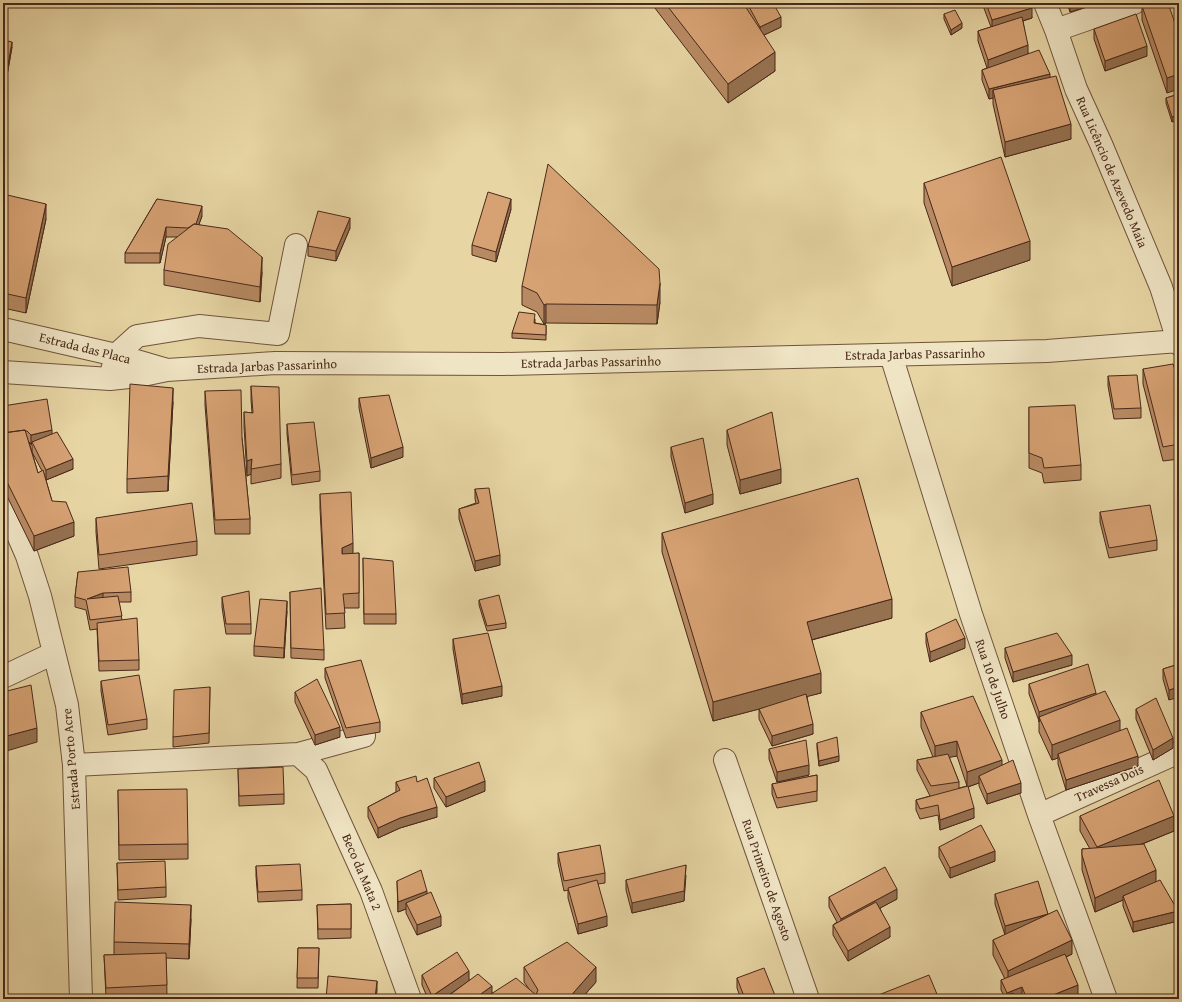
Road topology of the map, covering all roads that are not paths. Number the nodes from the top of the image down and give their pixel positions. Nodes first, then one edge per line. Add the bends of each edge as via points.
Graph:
1 (1045, 3) edge
2 (1134, 3) edge
3 (1056, 30) junction
4 (296, 245) dead end
5 (3, 329) edge
6 (278, 334) junction
7 (1179, 342) edge
8 (891, 354) junction
9 (116, 355) junction
10 (275, 363) junction
11 (167, 370) junction
12 (3, 372) edge
13 (110, 379) junction
14 (3, 505) edge
15 (54, 653) junction
16 (3, 677) edge
17 (364, 736) edge
18 (1179, 752) edge
19 (298, 754) junction
20 (725, 760) dead end
21 (74, 765) junction
22 (1039, 815) junction
23 (81, 999) edge
24 (410, 999) edge
25 (808, 999) edge
26 (1106, 999) edge

1 - 3 street, Rua Licêncio de Azevedo Maia
2 - 3 street
3 - 7 street, Rua Licêncio de Azevedo Maia via 1076,89 1161,287
4 - 6 street
5 - 9 street, Estrada das Placa
6 - 9 street via 199,326 137,336
6 - 10 street
7 - 8 street, Estrada Jarbas Passarinho via 1047,352
8 - 10 street, Estrada Jarbas Passarinho via 503,364
8 - 22 street, Rua 10 de Julho via 971,614
9 - 11 street, Estrada das Placa
9 - 13 street
10 - 11 street, Estrada Jarbas Passarinho
11 - 13 street, Estrada Jarbas Passarinho
12 - 13 street, Estrada Jarbas Passarinho
14 - 15 street, Estrada Porto Acre via 27,556
15 - 16 street
15 - 21 street, Estrada Porto Acre via 67,705
17 - 19 street
18 - 22 street, Travessa Dois
19 - 21 street
19 - 24 street, Beco da Mata 2 via 320,777 371,891
20 - 25 street, Rua Primeiro de Agosto
21 - 23 street, Estrada Porto Acre
22 - 26 street, Rua 10 de Julho

